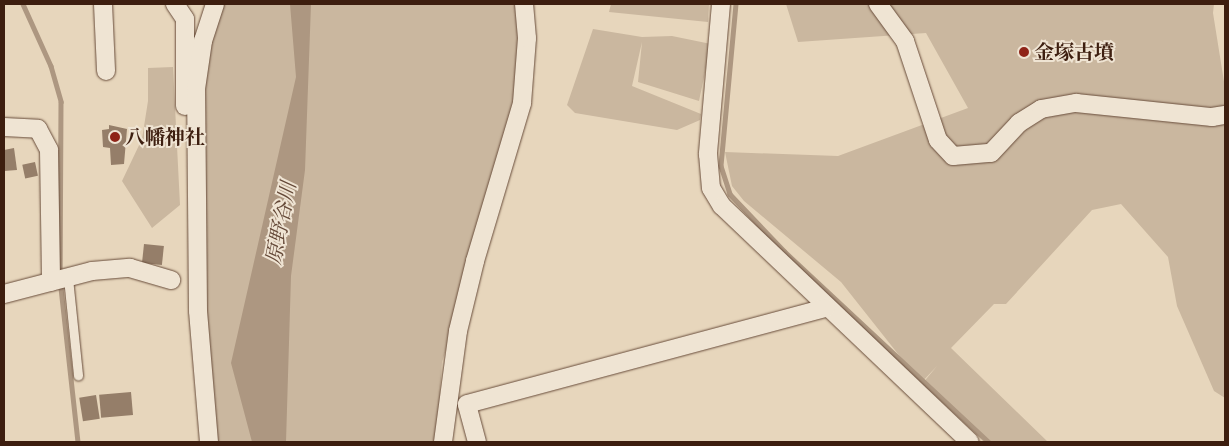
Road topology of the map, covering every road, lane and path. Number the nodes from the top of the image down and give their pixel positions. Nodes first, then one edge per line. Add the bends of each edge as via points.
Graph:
1 (103, 4) edge
2 (175, 4) edge
3 (215, 4) edge
4 (524, 4) edge
5 (721, 4) edge
6 (878, 4) edge
7 (106, 71) dead end
8 (1225, 115) edge
9 (4, 127) edge
10 (195, 127) junction
11 (59, 280) junction
12 (171, 280) dead end
13 (4, 294) edge
14 (826, 308) junction
15 (78, 375) dead end
16 (210, 442) edge
17 (443, 442) edge
18 (477, 442) edge
19 (970, 442) edge

1 - 7 street
2 - 10 street via 185,19 184,104
3 - 10 street via 202,49
4 - 17 street via 527,38 522,103 474,261 458,331
5 - 14 street via 708,154 711,188 722,206
6 - 8 street via 905,41 938,140 953,156 991,153 1019,123 1041,109 1076,103 1212,117
9 - 11 street via 38,129 48,150
10 - 16 street via 198,311
11 - 12 street via 130,268
11 - 13 street
11 - 15 lane
14 - 18 street via 467,404
14 - 19 street

